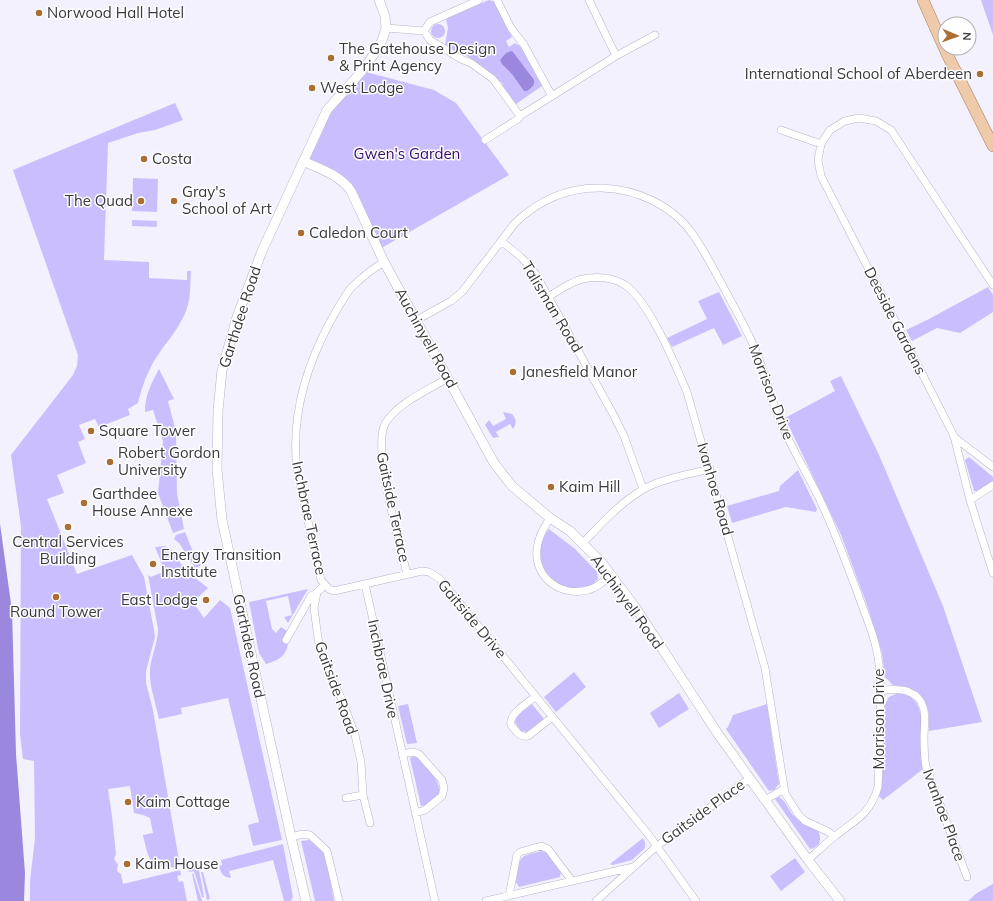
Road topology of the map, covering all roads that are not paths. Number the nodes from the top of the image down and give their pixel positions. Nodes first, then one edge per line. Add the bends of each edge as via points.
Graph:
1 (379, 0) edge
2 (478, 0) edge
3 (497, 0) edge
4 (589, 0) edge
5 (923, 0) edge
6 (386, 28) junction
7 (424, 31) junction
8 (655, 35) dead end
9 (616, 56) junction
10 (552, 96) junction
11 (520, 116) junction
12 (781, 130) dead end
13 (485, 140) dead end
14 (821, 144) junction
15 (993, 146) edge
16 (303, 161) junction
17 (501, 242) junction
18 (384, 262) junction
19 (993, 285) edge
20 (548, 297) junction
21 (417, 320) junction
22 (448, 378) junction
23 (954, 436) junction
24 (993, 467) edge
25 (710, 469) junction
26 (993, 485) edge
27 (644, 489) junction
28 (970, 500) junction
29 (550, 518) junction
30 (583, 543) junction
31 (993, 573) edge
32 (407, 574) junction
33 (611, 575) junction
34 (365, 584) junction
35 (325, 585) junction
36 (317, 592) junction
37 (286, 640) dead end
38 (881, 690) junction
39 (535, 697) junction
40 (551, 718) junction
41 (402, 754) junction
42 (750, 778) junction
43 (784, 789) junction
44 (363, 794) junction
45 (346, 798) dead end
46 (765, 800) junction
47 (416, 813) junction
48 (370, 823) dead end
49 (291, 837) junction
50 (834, 837) junction
51 (657, 846) junction
52 (808, 860) junction
53 (633, 867) junction
54 (967, 877) dead end
55 (572, 881) junction
56 (509, 896) junction
57 (306, 901) edge
58 (339, 901) edge
59 (435, 901) edge
60 (486, 901) edge
61 (596, 901) edge
62 (696, 901) edge
63 (840, 901) edge

1 - 6 street, Garthdee Road
2 - 7 street via 430,22
3 - 10 street
4 - 9 street
5 - 15 main road via 946,54
6 - 7 street
6 - 16 street, Garthdee Road via 377,50 362,71 327,110
7 - 11 street via 430,40 461,60 471,63 493,79
8 - 9 street
9 - 10 street
10 - 11 street
11 - 13 street
12 - 14 street
14 - 19 street via 830,130 845,121 859,118 876,121 891,130
14 - 23 street, Deeside Gardens via 818,160 821,176
16 - 18 street, Auchinyell Road via 345,183
16 - 49 street, Garthdee Road via 262,251 237,317 222,370 217,434 217,469 222,520
17 - 20 street, Talisman Road via 521,256 535,273
17 - 21 street, Morrison Drive via 462,292
17 - 38 street, Morrison Drive via 515,223 540,203 558,195 591,187 628,191 659,203 693,234 753,345 780,421 837,537 876,645
18 - 21 street, Auchinyell Road
18 - 35 street, Inchbrae Terrace via 373,268 352,287 338,307 310,366 299,407 296,458 321,580
20 - 25 street, Ivanhoe Road via 582,279 594,278 617,281 634,292 675,362
20 - 27 street, Talisman Road via 624,436
21 - 22 street, Auchinyell Road
22 - 29 street, Auchinyell Road via 494,463 512,486
22 - 32 street, Gaitside Terrace via 399,407 384,424 381,434 380,447 386,485
23 - 24 street
23 - 28 street, Deeside Gardens
25 - 27 street
25 - 43 street, Ivanhoe Road via 765,668
26 - 28 street
27 - 30 street via 626,501
28 - 31 street, Deeside Gardens
29 - 30 street, Auchinyell Road
29 - 33 street via 540,535 537,549 539,566 551,584 570,592 587,590
30 - 33 street, Auchinyell Road
32 - 34 street, Gaitside Drive
32 - 39 street, Gaitside Drive via 429,572 440,579
33 - 42 street, Auchinyell Road
34 - 35 street, Gaitside Drive via 334,591
34 - 41 street, Inchbrae Drive
35 - 36 street
36 - 37 street via 312,596
36 - 44 street, Gaitside Road via 314,608 321,652 354,735 361,762
38 - 50 street, Morrison Drive via 876,796 862,816
38 - 54 street, Ivanhoe Place via 899,689 909,692 918,698 924,708 926,767
39 - 40 street, Gaitside Drive
39 - 40 street via 511,719 511,724 519,735 528,736
40 - 51 street, Gaitside Drive
41 - 47 street, Inchbrae Drive
41 - 47 street via 419,754 442,780 444,788 442,796 425,810
42 - 46 street, Auchinyell Road
42 - 51 street, Gaitside Place
43 - 46 street
43 - 50 street, Ivanhoe Road via 792,806 805,821
44 - 45 street
44 - 48 street, Gaitside Road
46 - 52 street, Auchinyell Road
47 - 59 street, Inchbrae Drive
49 - 57 street, Garthdee Road
49 - 58 street via 310,835 327,851
50 - 52 street, Morrison Drive
51 - 53 street, Gaitside Place
51 - 62 street, Gaitside Drive
52 - 63 street, Auchinyell Road
53 - 55 street
53 - 61 street, Gaitside Place
55 - 56 street
55 - 56 street via 548,849 541,846 517,855
56 - 60 street

